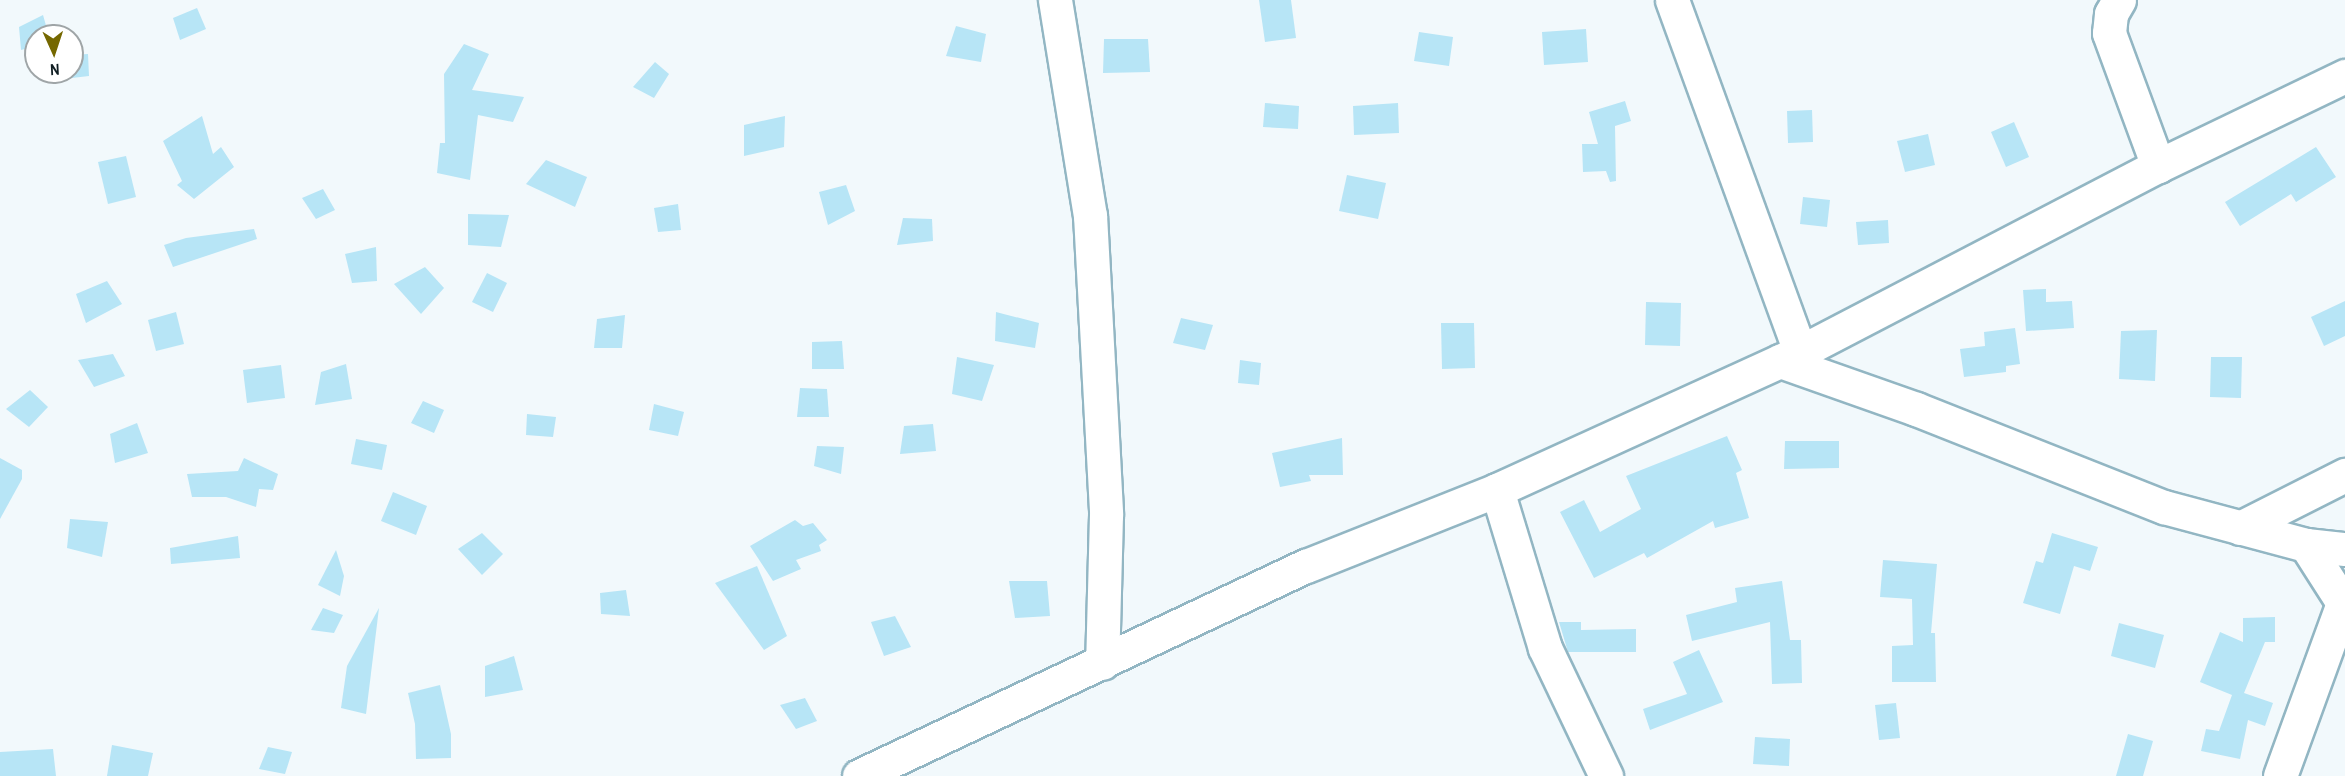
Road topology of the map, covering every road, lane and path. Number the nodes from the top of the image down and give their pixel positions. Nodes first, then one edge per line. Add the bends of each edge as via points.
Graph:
1 (1055, 0) edge
2 (1672, 0) edge
3 (2119, 0) edge
4 (2345, 75) edge
5 (2158, 166) junction
6 (1790, 356) junction
7 (2345, 475) edge
8 (1497, 490) junction
9 (2240, 528) junction
10 (2306, 545) junction
11 (2345, 549) edge
12 (2344, 605) edge
13 (1102, 663) junction
14 (860, 776) edge
15 (1606, 776) edge
16 (2280, 776) edge

1 - 13 street via 1090,214 1106,515
2 - 6 street
3 - 5 street via 2111,14 2109,33
4 - 5 street
5 - 6 street
6 - 8 street
6 - 9 street via 2164,507
7 - 9 street
8 - 13 street via 1306,566
8 - 15 street via 1545,648
9 - 10 street
10 - 11 street
10 - 12 street
12 - 16 street
13 - 14 street

